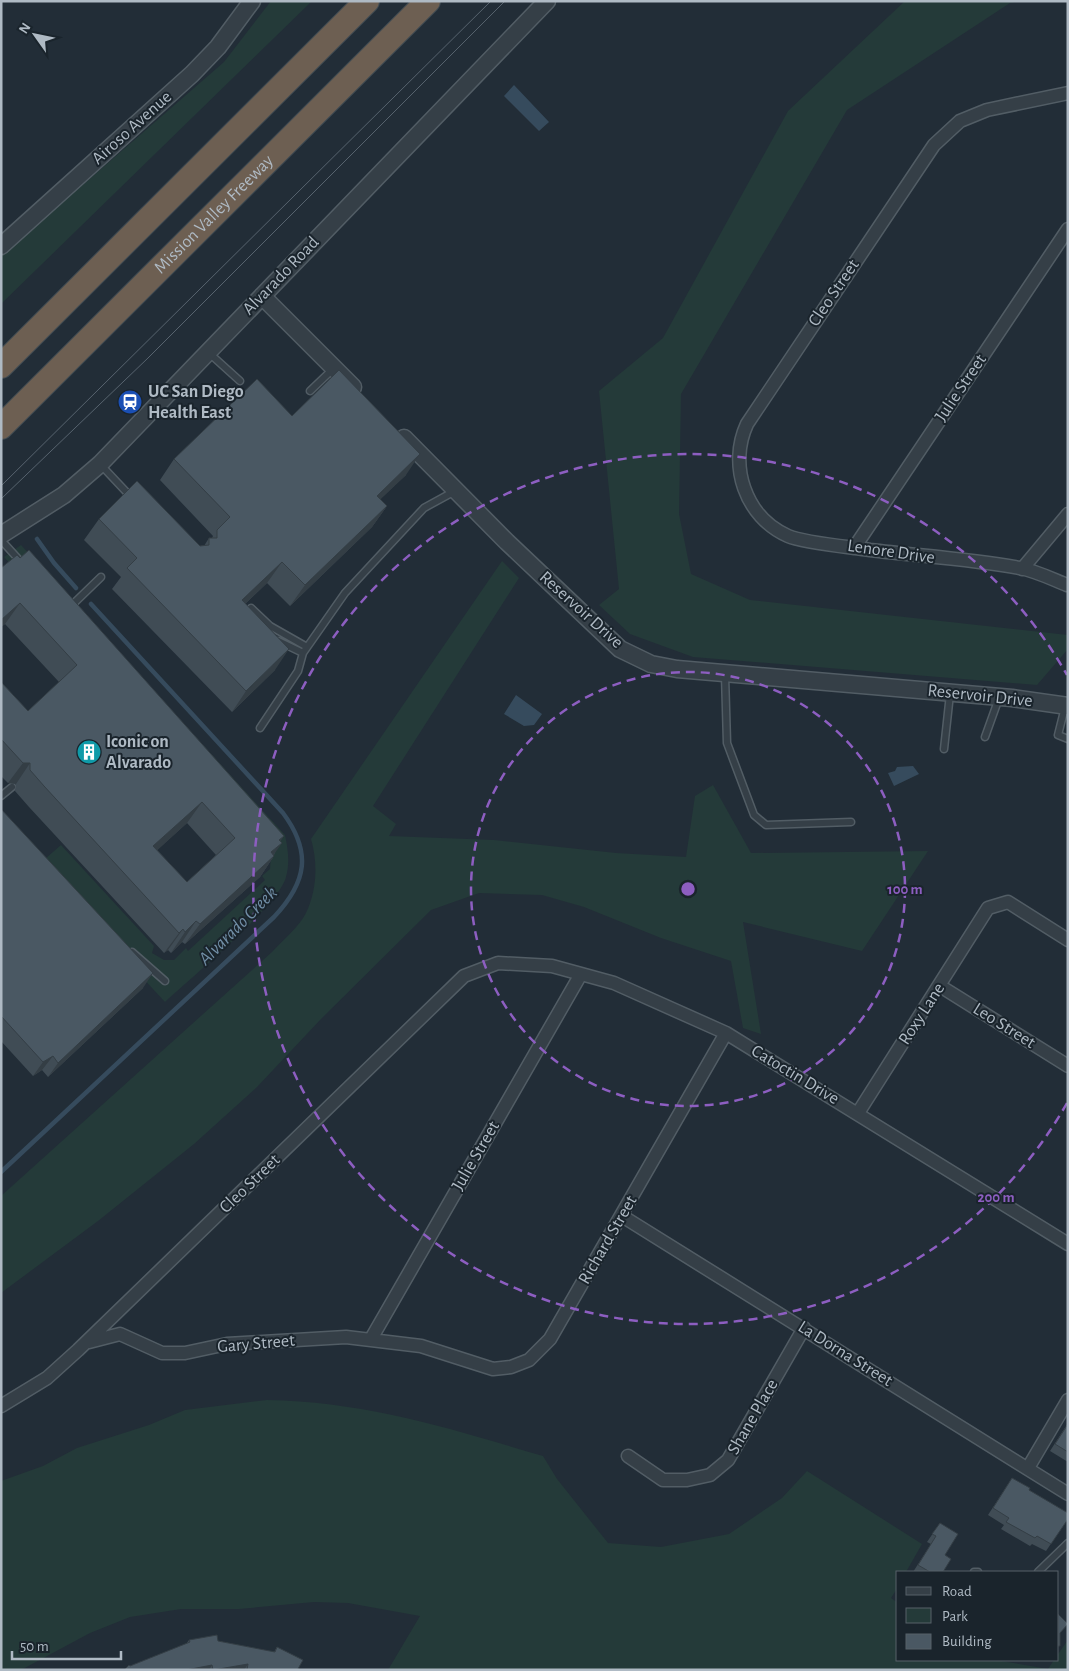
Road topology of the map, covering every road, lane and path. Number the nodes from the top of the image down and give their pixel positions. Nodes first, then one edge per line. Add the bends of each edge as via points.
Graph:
1 (252, 1) edge
2 (367, 1) edge
3 (428, 1) edge
4 (548, 1) edge
5 (1068, 93) edge
6 (1068, 229) edge
7 (1, 246) edge
8 (262, 296) junction
9 (208, 352) junction
10 (1, 366) edge
11 (334, 368) junction
12 (240, 381) dead end
13 (310, 391) dead end
14 (366, 400) edge
15 (1, 427) edge
16 (393, 428) edge
17 (100, 464) junction
18 (741, 479) joint
19 (122, 486) junction
20 (456, 490) junction
21 (136, 496) edge
22 (138, 506) edge
23 (1068, 514) edge
24 (1, 535) edge
25 (1, 540) edge
26 (854, 548) junction
27 (26, 567) edge
28 (1022, 569) junction
29 (101, 577) dead end
30 (1067, 584) edge
31 (59, 604) edge
32 (251, 608) edge
33 (66, 611) junction
34 (72, 618) edge
35 (268, 636) edge
36 (305, 650) junction
37 (725, 673) junction
38 (950, 692) junction
39 (999, 697) junction
40 (1066, 706) edge
41 (260, 728) dead end
42 (985, 737) dead end
43 (1068, 739) edge
44 (944, 749) dead end
45 (12, 787) dead end
46 (1, 796) edge
47 (851, 822) dead end
48 (1068, 940) edge
49 (124, 945) edge
50 (498, 963) joint
51 (580, 974) junction
52 (165, 981) dead end
53 (940, 986) junction
54 (726, 1033) junction
55 (1068, 1066) edge
56 (858, 1113) junction
57 (622, 1216) junction
58 (1068, 1244) edge
59 (804, 1328) junction
60 (371, 1339) junction
61 (78, 1350) junction
62 (440, 1352) joint
63 (1068, 1400) edge
64 (1, 1406) edge
65 (628, 1456) dead end
66 (1028, 1468) junction
67 (1068, 1494) edge
68 (1068, 1543) edge
69 (1039, 1571) edge

1 - 7 street, Airoso Avenue via 218,47 192,74
2 - 10 highway
3 - 15 highway, Mission Valley Freeway
4 - 8 street, Alvarado Road
5 - 18 street, Cleo Street via 987,110 960,121 934,145 747,424 738,452
6 - 26 street, Julie Street
8 - 9 street, Alvarado Road
8 - 11 street
9 - 12 lane
9 - 17 street, Alvarado Road
11 - 13 lane
11 - 14 street
16 - 20 street, Reservoir Drive
17 - 19 lane
17 - 24 street, Alvarado Road via 64,495
18 - 26 street, Lenore Drive via 758,513 789,537
19 - 21 lane
19 - 22 lane
20 - 36 lane via 424,508 407,532 345,593
20 - 37 street, Reservoir Drive via 620,649 651,664
23 - 28 street
25 - 27 lane
26 - 28 street, Lenore Drive
28 - 30 street, Lenore Drive
29 - 33 lane
31 - 33 lane
32 - 36 lane via 270,626
33 - 34 lane
35 - 36 lane
36 - 41 lane via 298,671
37 - 38 street, Reservoir Drive
37 - 47 lane via 727,743 754,814 766,825
38 - 39 street, Reservoir Drive
38 - 44 lane
39 - 40 street, Reservoir Drive
39 - 42 lane
40 - 43 lane via 1058,735
45 - 46 lane
48 - 53 street, Roxy Lane via 1008,902 988,908
49 - 52 lane
50 - 51 street, Catoctin Drive via 552,966
50 - 61 street, Cleo Street via 464,976
51 - 54 street, Catoctin Drive via 614,983
51 - 60 street, Julie Street
53 - 55 street, Leo Street
53 - 56 street, Roxy Lane
54 - 56 street, Catoctin Drive
54 - 57 street, Richard Street
56 - 58 street, Catoctin Drive
57 - 59 street, La Dorna Street
57 - 62 street, Richard Street via 550,1340 537,1354 520,1364 493,1369
59 - 65 street, Shane Place via 728,1460 710,1474 687,1480 663,1480
59 - 66 street, La Dorna Street
60 - 61 street, Gary Street via 336,1337 227,1344 185,1353 162,1352 120,1334 92,1340
60 - 62 street, Gary Street
61 - 64 street, Cleo Street via 47,1378
63 - 66 street
66 - 67 street, La Dorna Street
68 - 69 lane

